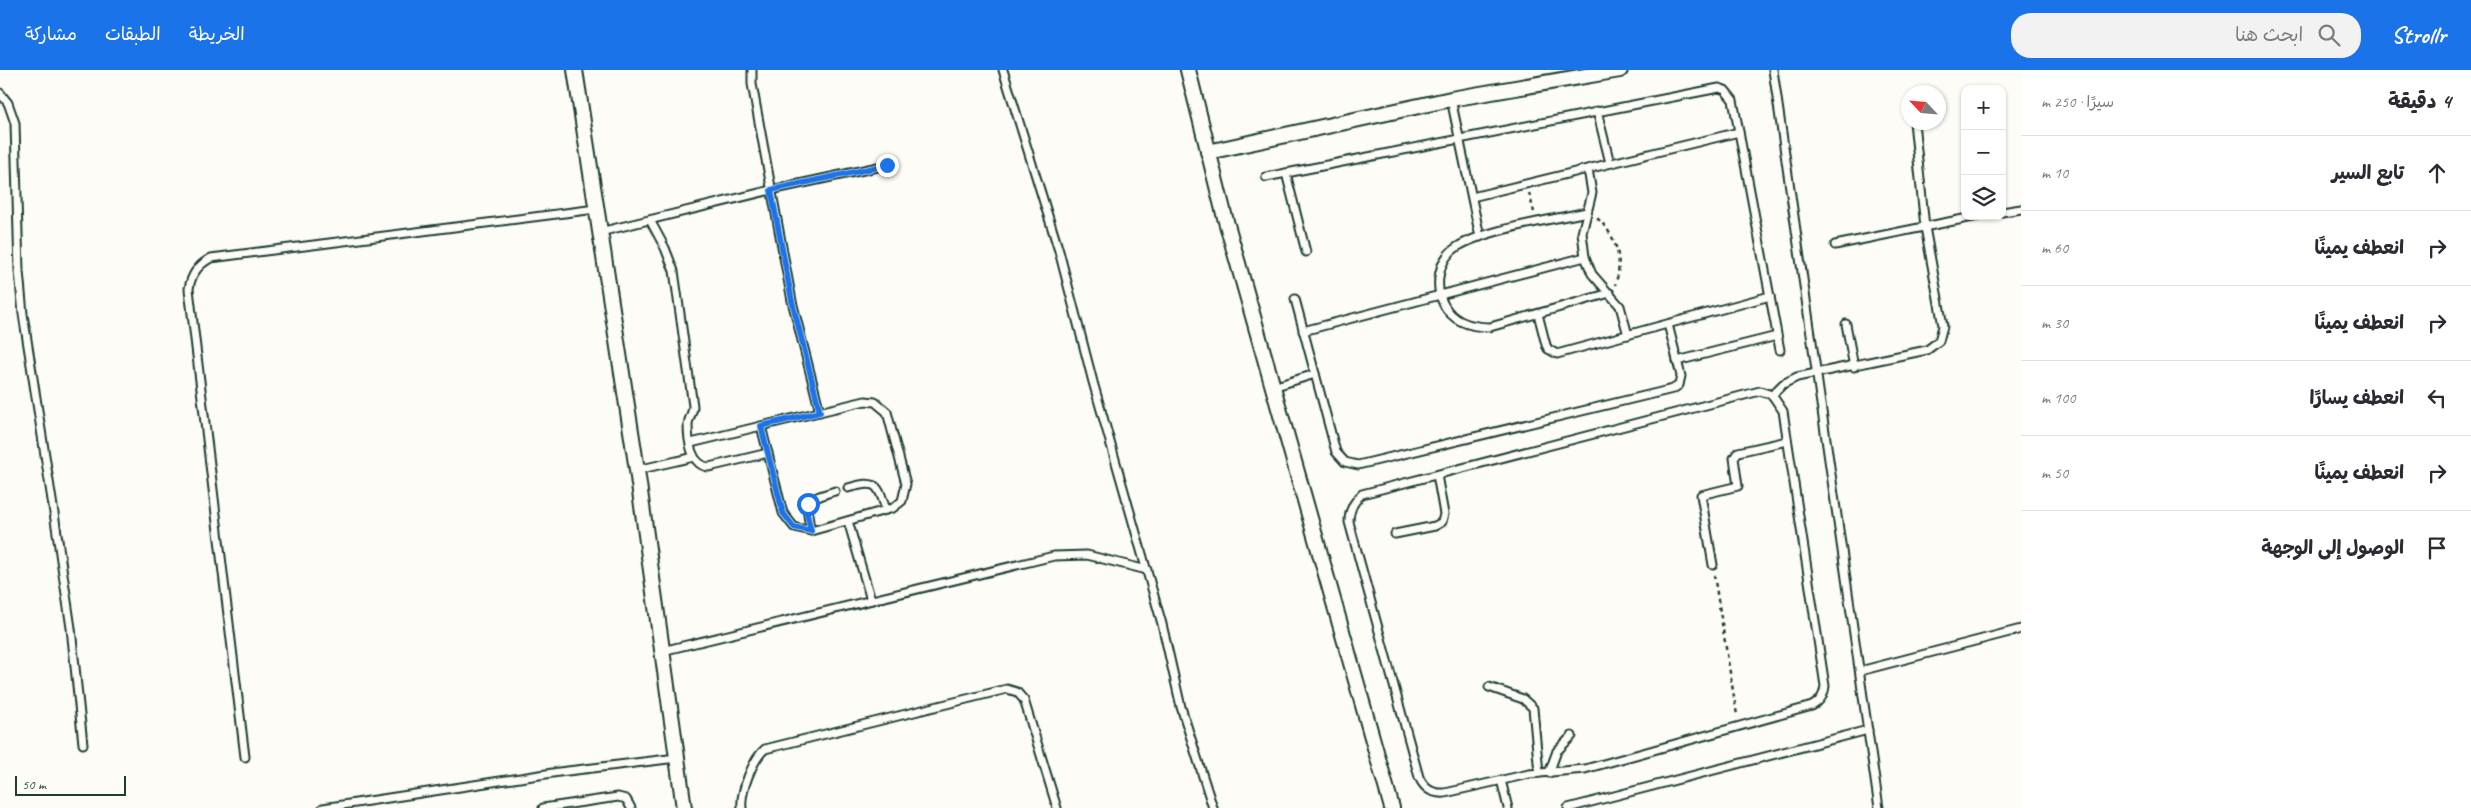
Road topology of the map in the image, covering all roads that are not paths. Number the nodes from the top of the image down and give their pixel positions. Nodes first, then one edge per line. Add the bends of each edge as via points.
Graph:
1 (575, 70) edge
2 (752, 70) edge
3 (1003, 70) edge
4 (1188, 70) edge
5 (1620, 70) edge
6 (1773, 70) edge
7 (0, 93) edge
8 (1451, 99) junction
9 (1597, 111) junction
10 (1915, 130) edge
11 (1739, 132) junction
12 (1460, 139) junction
13 (1208, 152) junction
14 (1610, 163) junction
15 (887, 165) dead end
16 (1588, 169) junction
17 (1286, 173) junction
18 (1266, 177) dead end
19 (771, 190) junction
20 (1472, 198) junction
21 (596, 209) junction
22 (2021, 209) edge
23 (2006, 211) edge
24 (1587, 212) junction
25 (650, 220) junction
26 (1961, 220) edge
27 (1925, 227) junction
28 (600, 232) junction
29 (1480, 237) junction
30 (1835, 245) dead end
31 (1306, 252) dead end
32 (1585, 257) junction
33 (1610, 293) junction
34 (1440, 295) junction
35 (1770, 296) junction
36 (1295, 299) dead end
37 (1538, 314) junction
38 (1668, 324) junction
39 (1846, 324) dead end
40 (1303, 331) junction
41 (1628, 335) junction
42 (1778, 336) junction
43 (1780, 350) dead end
44 (1677, 361) junction
45 (1854, 367) junction
46 (1816, 373) junction
47 (1315, 374) junction
48 (1272, 388) junction
49 (1772, 395) junction
50 (820, 412) junction
51 (761, 426) junction
52 (1787, 441) junction
53 (691, 443) junction
54 (768, 453) junction
55 (694, 457) junction
56 (637, 470) junction
57 (1437, 475) junction
58 (848, 488) dead end
59 (835, 492) dead end
60 (886, 510) junction
61 (848, 521) junction
62 (811, 531) junction
63 (1395, 534) dead end
64 (1713, 565) road end
65 (1147, 570) junction
66 (871, 600) junction
67 (2021, 629) edge
68 (661, 651) junction
69 (1860, 671) junction
70 (1489, 687) dead end
71 (1868, 730) junction
72 (1572, 736) dead end
73 (83, 744) dead end
74 (245, 757) dead end
75 (676, 758) junction
76 (1539, 773) junction
77 (1549, 773) junction
78 (1501, 780) junction
79 (323, 808) edge
80 (543, 808) edge
81 (631, 808) edge
82 (684, 808) edge
83 (742, 808) edge
84 (1057, 808) edge
85 (1213, 808) edge
86 (1392, 808) edge
87 (1508, 808) edge
88 (1568, 808) edge
89 (1879, 808) edge

1 - 21 street
2 - 19 lane
3 - 65 lane via 1044,201
4 - 13 street
5 - 8 street
6 - 46 lane
7 - 73 lane via 8,102 15,123 18,271 57,532
8 - 12 lane
8 - 13 street
9 - 11 lane via 1719,88 1725,90 1732,100
9 - 12 lane
9 - 14 lane
10 - 27 lane
11 - 14 lane
11 - 35 lane
12 - 17 lane
12 - 20 lane
13 - 48 street
14 - 16 lane
15 - 19 lane
16 - 20 lane
16 - 24 lane via 1592,193
17 - 18 lane
17 - 31 lane
19 - 25 lane
19 - 50 lane via 792,301
20 - 29 lane
21 - 28 street
21 - 74 lane via 211,258 193,273 189,289
22 - 23 lane
24 - 29 lane
24 - 32 lane via 1582,233
25 - 28 lane
25 - 53 lane via 665,248 676,283 693,406 688,423
26 - 27 lane
27 - 30 lane
27 - 45 lane via 1943,326 1939,340 1927,350
28 - 56 street
29 - 34 lane via 1455,248 1446,257 1439,276
32 - 33 lane via 1592,274
32 - 34 lane
33 - 37 lane
33 - 41 lane via 1620,306
34 - 37 lane via 1453,317 1477,327 1508,323
34 - 40 lane
35 - 38 lane
35 - 42 lane
36 - 40 lane
37 - 41 lane via 1546,345 1552,353
38 - 41 lane
38 - 44 lane
39 - 45 lane
40 - 47 lane
42 - 43 lane
42 - 44 lane
44 - 47 lane via 1681,381 1673,389 1358,465 1345,462 1336,452
45 - 46 lane
46 - 49 lane via 1789,380
46 - 69 lane
47 - 48 lane
48 - 86 street
49 - 52 lane via 1781,405
49 - 57 lane via 1753,392
50 - 51 lane
50 - 60 lane via 870,401 880,404 886,412 906,490 898,505
51 - 53 lane
51 - 54 lane
52 - 64 lane via 1738,452 1734,458 1738,486 1701,495
52 - 77 lane via 1824,692 1818,703 1585,769
53 - 55 lane
54 - 55 lane via 709,467 698,464
54 - 62 lane via 786,519 800,529
55 - 56 lane
56 - 68 street
57 - 63 lane via 1444,514 1442,522
57 - 78 lane via 1362,494 1352,505 1349,522 1421,782 1440,794
58 - 60 lane via 865,483 874,485 880,491
59 - 62 lane via 816,497 808,504
60 - 61 lane
61 - 62 lane
61 - 66 lane
65 - 66 lane via 1094,557 1054,556
65 - 85 lane via 1184,716
66 - 68 lane
67 - 69 lane
68 - 75 street
69 - 71 lane
70 - 76 lane via 1523,699 1533,708
71 - 88 lane
71 - 89 lane
72 - 77 lane via 1557,751
75 - 79 lane via 559,772
75 - 82 street
76 - 77 lane
76 - 78 lane
78 - 87 lane
80 - 81 lane via 618,797 626,799
83 - 84 lane via 744,787 765,749 1006,689 1016,692 1024,700

